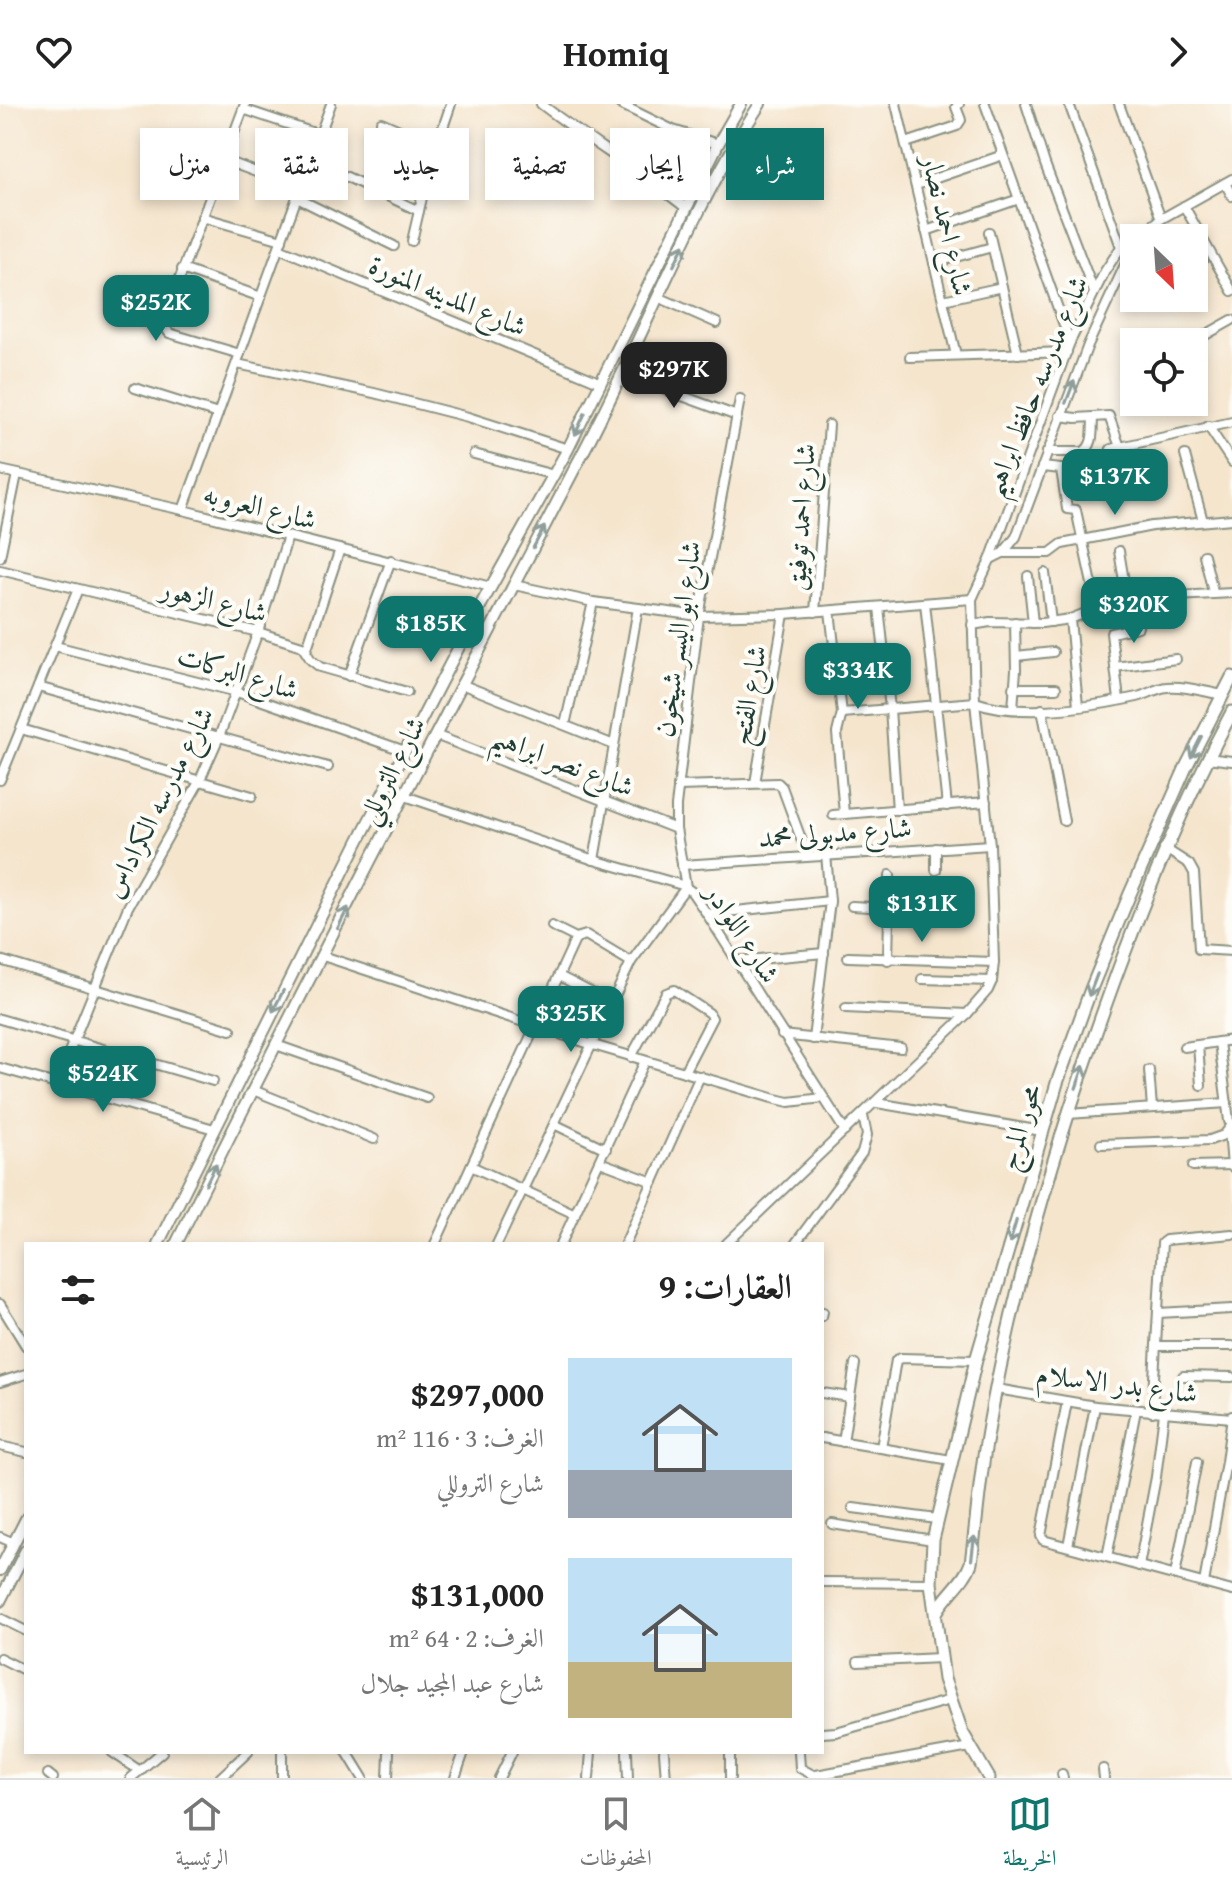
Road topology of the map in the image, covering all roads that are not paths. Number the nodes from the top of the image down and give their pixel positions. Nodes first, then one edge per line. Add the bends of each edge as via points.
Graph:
1 (331, 104) edge
2 (451, 104) edge
3 (541, 104) edge
4 (620, 104) edge
5 (741, 104) edge
6 (760, 104) edge
7 (896, 104) edge
8 (959, 104) edge
9 (985, 104) edge
10 (1026, 104) edge
11 (1069, 104) edge
12 (1119, 104) edge
13 (244, 106) edge
14 (381, 122) dead end
15 (236, 128) edge
16 (302, 128) edge
17 (322, 128) edge
18 (395, 128) edge
19 (442, 128) edge
20 (906, 143) junction
21 (718, 144) junction
22 (1003, 155) junction
23 (348, 177) edge
24 (1228, 181) edge
25 (916, 185) junction
26 (1232, 196) edge
27 (1019, 199) junction
28 (209, 200) edge
29 (296, 200) edge
30 (312, 200) edge
31 (422, 200) edge
32 (1184, 206) junction
33 (686, 208) junction
34 (419, 211) junction
35 (202, 217) junction
36 (1161, 219) junction
37 (1154, 224) edge
38 (926, 231) junction
39 (989, 232) dead end
40 (412, 241) dead end
41 (280, 244) junction
42 (1120, 244) edge
43 (394, 246) dead end
44 (992, 247) junction
45 (1120, 249) edge
46 (934, 263) junction
47 (182, 269) junction
48 (1120, 275) edge
49 (1002, 287) junction
50 (1232, 291) edge
51 (1094, 292) junction
52 (261, 297) junction
53 (658, 297) junction
54 (943, 300) junction
55 (1232, 320) edge
56 (717, 323) dead end
57 (1208, 334) edge
58 (1070, 342) junction
59 (1067, 352) junction
60 (1018, 354) junction
61 (956, 355) junction
62 (910, 357) dead end
63 (238, 359) junction
64 (622, 374) junction
65 (599, 382) junction
66 (135, 388) dead end
67 (740, 399) dead end
68 (218, 414) junction
69 (737, 416) junction
70 (1060, 416) junction
71 (1093, 418) junction
72 (1232, 422) edge
73 (829, 425) dead end
74 (1208, 426) junction
75 (1120, 447) junction
76 (568, 449) junction
77 (1047, 452) junction
78 (474, 454) dead end
79 (1185, 455) dead end
80 (1232, 462) edge
81 (1042, 467) junction
82 (0, 470) edge
83 (17, 474) junction
84 (554, 475) junction
85 (1114, 491) dead end
86 (183, 510) junction
87 (1232, 519) edge
88 (1203, 521) junction
89 (288, 536) junction
90 (1083, 540) junction
91 (340, 549) junction
92 (1119, 551) dead end
93 (1003, 553) junction
94 (1204, 555) dead end
95 (0, 557) edge
96 (391, 560) junction
97 (990, 560) junction
98 (0, 570) edge
99 (1045, 573) dead end
100 (1028, 576) dead end
101 (514, 585) junction
102 (491, 587) junction
103 (78, 589) junction
104 (1213, 592) junction
105 (1232, 593) edge
106 (972, 599) junction
107 (1131, 600) junction
108 (593, 602) junction
109 (925, 603) junction
110 (879, 607) junction
111 (1097, 607) junction
112 (638, 608) junction
113 (830, 611) junction
114 (815, 612) junction
115 (784, 614) junction
116 (699, 616) junction
117 (1070, 619) junction
118 (1015, 622) junction
119 (1051, 622) junction
120 (1033, 623) junction
121 (972, 625) junction
122 (258, 632) junction
123 (55, 646) junction
124 (306, 651) junction
125 (1053, 652) dead end
126 (1016, 656) junction
127 (1176, 659) dead end
128 (1115, 667) junction
129 (349, 676) junction
130 (1232, 677) edge
131 (461, 684) junction
132 (38, 687) junction
133 (1013, 688) junction
134 (1056, 688) dead end
135 (237, 692) junction
136 (407, 692) dead end
137 (1223, 695) junction
138 (1119, 700) junction
139 (975, 702) junction
140 (936, 705) junction
141 (1078, 706) junction
142 (1013, 708) junction
143 (890, 709) junction
144 (1042, 709) junction
145 (1232, 712) edge
146 (842, 713) junction
147 (565, 725) junction
148 (21, 729) junction
149 (435, 735) junction
150 (219, 737) junction
151 (614, 745) junction
152 (405, 751) junction
153 (1207, 758) junction
154 (1232, 761) edge
155 (328, 767) dead end
156 (0, 780) edge
157 (199, 782) junction
158 (755, 783) junction
159 (678, 786) junction
160 (252, 796) dead end
161 (405, 796) junction
162 (604, 800) junction
163 (986, 802) junction
164 (947, 806) junction
165 (897, 810) junction
166 (844, 814) junction
167 (833, 815) dead end
168 (1064, 821) dead end
169 (1160, 826) junction
170 (676, 829) junction
171 (1172, 832) junction
172 (358, 842) junction
173 (990, 845) junction
174 (936, 848) junction
175 (1164, 848) junction
176 (377, 851) junction
177 (826, 854) junction
178 (807, 855) junction
179 (594, 860) junction
180 (682, 865) junction
181 (936, 870) dead end
182 (890, 875) dead end
183 (686, 887) junction
184 (830, 901) junction
185 (852, 906) dead end
186 (889, 908) junction
187 (707, 914) junction
188 (552, 926) dead end
189 (576, 938) junction
190 (1232, 951) edge
191 (824, 953) junction
192 (323, 956) junction
193 (848, 957) dead end
194 (0, 960) edge
195 (888, 960) junction
196 (737, 961) junction
197 (631, 962) junction
198 (994, 962) junction
199 (559, 976) junction
200 (922, 979) dead end
201 (992, 981) junction
202 (94, 989) junction
203 (612, 1003) junction
204 (846, 1008) dead end
205 (967, 1014) junction
206 (0, 1019) edge
207 (536, 1026) junction
208 (231, 1030) dead end
209 (782, 1035) junction
210 (813, 1039) junction
211 (1232, 1040) edge
212 (73, 1042) junction
213 (1219, 1042) junction
214 (276, 1045) junction
215 (593, 1045) junction
216 (1198, 1045) junction
217 (1184, 1047) dead end
218 (901, 1048) dead end
219 (631, 1057) junction
220 (645, 1061) junction
221 (0, 1068) edge
222 (1149, 1070) dead end
223 (684, 1072) junction
224 (700, 1076) junction
225 (1228, 1078) edge
226 (213, 1081) dead end
227 (56, 1084) junction
228 (1201, 1085) dead end
229 (253, 1090) junction
230 (427, 1098) dead end
231 (823, 1098) junction
232 (877, 1103) junction
233 (1227, 1103) junction
234 (1152, 1108) junction
235 (1068, 1114) junction
236 (863, 1116) junction
237 (554, 1124) junction
238 (1231, 1126) edge
239 (214, 1129) junction
240 (845, 1131) junction
241 (1042, 1131) junction
242 (374, 1139) dead end
243 (1101, 1144) dead end
244 (606, 1149) junction
245 (600, 1162) junction
246 (471, 1166) junction
247 (1193, 1166) dead end
248 (1232, 1166) edge
249 (653, 1182) junction
250 (523, 1190) junction
251 (575, 1214) junction
252 (1232, 1234) edge
253 (159, 1242) edge
254 (177, 1242) edge
255 (436, 1242) edge
256 (498, 1242) edge
257 (562, 1242) edge
258 (626, 1242) edge
259 (729, 1242) edge
260 (796, 1242) edge
261 (2, 1309) edge
262 (1232, 1309) edge
263 (1158, 1313) junction
264 (24, 1343) edge
265 (1156, 1346) junction
266 (1232, 1346) edge
267 (976, 1360) junction
268 (855, 1364) dead end
269 (24, 1375) edge
270 (1183, 1376) dead end
271 (1232, 1377) edge
272 (0, 1382) edge
273 (997, 1389) junction
274 (824, 1393) edge
275 (850, 1397) junction
276 (1067, 1402) junction
277 (1095, 1406) junction
278 (1136, 1410) junction
279 (1152, 1412) junction
280 (1164, 1413) junction
281 (1232, 1417) edge
282 (1231, 1431) edge
283 (824, 1438) edge
284 (843, 1442) junction
285 (0, 1446) edge
286 (881, 1448) junction
287 (24, 1452) edge
288 (951, 1460) junction
289 (1197, 1462) dead end
290 (853, 1508) dead end
291 (937, 1519) junction
292 (24, 1523) edge
293 (832, 1524) dead end
294 (0, 1537) edge
295 (933, 1540) junction
296 (14, 1543) junction
297 (1068, 1546) junction
298 (24, 1554) edge
299 (1107, 1557) junction
300 (1139, 1566) junction
301 (0, 1570) edge
302 (1175, 1575) junction
303 (824, 1582) edge
304 (931, 1583) junction
305 (1204, 1583) junction
306 (1232, 1589) edge
307 (0, 1601) edge
308 (936, 1614) junction
309 (0, 1618) edge
310 (24, 1630) edge
311 (0, 1658) edge
312 (940, 1658) junction
313 (858, 1662) dead end
314 (24, 1670) edge
315 (950, 1700) junction
316 (824, 1733) edge
317 (970, 1747) junction
318 (115, 1754) edge
319 (160, 1754) edge
320 (246, 1754) edge
321 (282, 1754) edge
322 (348, 1754) edge
323 (389, 1754) edge
324 (463, 1754) edge
325 (511, 1754) edge
326 (591, 1754) edge
327 (627, 1754) edge
328 (664, 1754) edge
329 (730, 1754) edge
330 (799, 1754) edge
331 (143, 1773) edge
332 (817, 1776) edge
333 (281, 1777) edge
334 (131, 1778) edge
335 (220, 1778) edge
336 (363, 1778) edge
337 (388, 1778) edge
338 (455, 1778) edge
339 (499, 1778) edge
340 (589, 1778) edge
341 (628, 1778) edge
342 (666, 1778) edge
343 (730, 1778) edge
344 (989, 1778) edge

1 - 17 street
2 - 19 street
3 - 33 street
4 - 21 street via 673,130
5 - 21 street, شارع التروللي
53 -> 6 street, شارع التروللي
7 - 20 street, شارع احمد نصار
8 - 20 street via 957,126
9 - 22 street
10 - 51 street
11 - 42 street
12 - 36 street
13 - 15 street
13 - 16 street
14 - 18 street
20 - 25 street, شارع احمد نصار
21 - 33 street, شارع التروللي
22 - 25 street
22 - 27 street
23 - 34 street
24 - 26 street
24 - 32 street, شارع مدرسه حافظ ابراهيم
25 - 38 street, شارع احمد نصار
27 - 38 street
27 - 58 street
28 - 35 street
29 - 41 street
30 - 43 street
31 - 34 street
32 - 36 street, شارع مدرسه حافظ ابراهيم
32 - 50 street
33 - 65 street, شارع التروللي
34 - 40 street
35 - 41 street, شارع المدينه المنورة
35 - 47 street
36 - 37 street, شارع مدرسه حافظ ابراهيم
38 - 46 street, شارع احمد نصار
39 - 44 street
41 - 52 street
41 - 65 street, شارع المدينه المنورة
44 - 46 street
44 - 49 street
45 - 51 street, شارع مدرسه حافظ ابراهيم
46 - 54 street, شارع احمد نصار
47 - 52 street
47 - 63 street via 164,327
70 -> 48 street, شارع مدرسه حافظ ابراهيم
49 - 54 street
49 - 60 street
51 - 58 street, شارع مدرسه حافظ ابراهيم
52 - 63 street
53 - 56 street
53 - 64 street, شارع التروللي
54 - 61 street, شارع احمد نصار
55 - 57 street
58 - 59 street, شارع مدرسه حافظ ابراهيم
59 - 60 street
59 - 97 street, شارع مدرسه حافظ ابراهيم
60 - 61 street
61 - 62 street
63 - 68 street
63 - 76 street via 468,417
64 - 69 street
101 -> 64 street, شارع التروللي
65 -> 76 street, شارع التروللي
66 - 68 street
67 - 69 street, شارع ابو اليسر شيخون
68 - 86 street
69 - 116 street, شارع ابو اليسر شيخون
70 - 71 street
70 - 77 street, شارع مدرسه حافظ ابراهيم
71 - 75 street via 1110,417
71 - 77 street via 1088,449
72 - 74 street
73 - 114 street, شارع احمد توفيق
74 - 75 street
74 - 80 street
75 - 85 street via 1110,452
76 - 84 street, شارع التروللي
77 - 81 street, شارع مدرسه حافظ ابراهيم
78 - 84 street
79 - 88 street
81 - 90 street via 1061,469 1067,509 1076,510
81 - 93 street, شارع مدرسه حافظ ابراهيم via 1016,537
82 - 83 street, شارع العروبه
83 - 86 street, شارع العروبه
83 - 95 street
84 - 102 street, شارع التروللي
86 - 89 street, شارع العروبه
87 - 88 street
88 - 90 street
89 - 91 street, شارع العروبه
89 - 122 street, شارع مدرسه الكراداس
90 - 93 street via 1059,545 1050,553
90 - 111 street
91 - 96 street, شارع العروبه
91 - 124 street
92 - 107 street
93 - 97 street
94 - 104 street
96 - 102 street, شارع العروبه
96 - 129 street
97 - 106 street, شارع مدرسه حافظ ابراهيم
98 - 103 street, شارع الزهور
99 - 119 street
100 - 120 street
101 - 108 street
101 - 131 street, شارع التروللي
102 - 152 street, شارع التروللي
103 - 122 street, شارع الزهور
103 - 123 street
104 - 105 street
104 - 107 street
106 - 109 street
106 - 121 street
107 - 111 street
107 - 128 street via 1138,627 1111,633
108 - 112 street
108 - 147 street
109 - 110 street
109 - 140 street
110 - 113 street
110 - 143 street
111 - 117 street
112 - 116 street
112 - 151 street
113 - 114 street
113 - 146 street
114 - 115 street
115 - 116 street
115 - 158 street, شارع الفتح
116 - 159 street, شارع ابو اليسر شيخون
117 - 119 street
117 - 141 street
118 - 120 street
118 - 121 street
118 - 126 street
119 - 120 street
121 - 139 street
122 - 124 street, شارع الزهور
122 - 135 street, شارع مدرسه الكراداس
123 - 132 street
123 - 135 street, شارع البركات
124 - 129 street, شارع الزهور via 315,664
125 - 126 street
126 - 133 street
127 - 128 street
128 - 138 street
129 - 136 street, شارع الزهور
130 - 137 main road, محور المرج
131 - 147 street
131 - 149 street, شارع التروللي
132 - 148 street
132 - 150 street
133 - 134 street
133 - 142 street
135 - 150 street, شارع مدرسه الكراداس
135 - 152 street, شارع البركات
137 - 138 street via 1171,687
137 -> 169 main road, محور المرج
138 - 141 street
139 - 140 street
139 - 142 street
139 - 163 street
140 - 143 street
140 - 164 street
141 - 144 street
142 - 144 street
143 - 146 street
143 - 165 street
144 - 168 street
145 - 153 main road, محور المرج
146 - 166 street via 837,733
147 - 151 street
148 - 156 street
148 - 157 street
149 - 161 street, شارع التروللي
149 - 162 street, شارع نصر ابراهيم
150 - 155 street
150 - 157 street, شارع مدرسه الكراداس
151 - 162 street
152 - 172 street, شارع التروللي
153 - 154 street
153 - 171 main road, محور المرج
157 - 160 street
157 - 202 street, شارع مدرسه الكراداس via 128,907
158 - 159 street
158 - 178 street via 781,784
159 - 170 street, شارع ابو اليسر شيخون
161 - 176 street, شارع التروللي
161 - 179 street, شارع اللوادر
162 - 170 street, شارع نصر ابراهيم
162 - 179 street
163 - 164 street
163 - 173 street
164 - 165 street
165 - 166 street
166 - 167 street
169 - 171 main road
169 -> 241 main road, محور المرج via 1091,989
170 - 180 street, شارع ابو اليسر شيخون
171 - 175 main road, محور المرج
172 - 176 street
172 -> 239 street, شارع التروللي
173 - 174 street, شارع مدبولى محمد
173 - 198 street
174 - 177 street, شارع مدبولى محمد
174 - 181 street
175 - 190 street via 1194,873 1199,949
235 -> 175 main road, محور المرج
192 -> 176 street, شارع التروللي
177 - 178 street, شارع مدبولى محمد
177 - 184 street
178 - 180 street, شارع مدبولى محمد
179 - 183 street, شارع اللوادر
180 - 183 street, شارع ابو اليسر شيخون
182 - 186 street
183 - 187 street, شارع اللوادر
183 - 197 street
184 - 187 street
184 - 191 street
185 - 186 street
186 - 195 street
187 - 196 street, شارع اللوادر
188 - 189 street
189 - 197 street via 586,935
189 - 199 street
191 - 196 street
191 - 210 street
192 - 207 street
192 - 214 street, شارع التروللي
193 - 195 street
194 - 202 street
195 - 198 street
196 - 209 street, شارع اللوادر
197 - 203 street
198 - 201 street
199 - 203 street
199 - 207 street
200 - 201 street
201 - 205 street
202 - 208 street
202 - 212 street, شارع مدرسه الكراداس
203 - 215 street
204 - 205 street
205 - 232 street
206 - 212 street
207 - 215 street
207 - 246 street
209 - 210 street
209 - 231 street, شارع اللوادر
210 - 218 street
211 - 213 street
212 - 226 street
212 - 227 street, شارع مدرسه الكراداس
213 - 216 street
213 - 225 street
214 - 229 street, شارع التروللي
214 - 230 street
215 - 219 street
215 - 237 street
216 - 217 street
216 - 228 street
219 - 220 street
219 - 223 street via 666,993 674,990 712,1018
220 - 223 street
220 - 244 street
221 - 227 street
222 - 234 street
223 - 224 street
224 - 231 street via 789,1102
224 - 249 street
225 - 233 street
227 - 239 street
229 - 242 street
254 -> 229 street, شارع التروللي
231 - 240 street, شارع اللوادر
232 - 236 street
232 - 241 street
233 - 234 street
233 - 238 street
234 - 235 street
235 - 273 main road, محور المرج via 1031,1237
236 - 240 street
236 - 260 street via 867,1135 862,1153
237 - 244 street
237 - 250 street
238 - 243 street via 1210,1140
238 - 248 street
239 - 253 street, شارع التروللي
240 - 259 street
241 -> 267 main road, محور المرج
244 - 245 street
245 - 249 street
245 - 251 street
246 - 250 street
246 - 255 street
247 - 248 street
249 - 258 street
250 - 251 street
250 - 256 street
251 - 257 street
252 - 263 street via 1164,1241
261 - 264 street
262 - 263 street
263 - 265 street
265 - 266 street
265 - 279 street
267 - 286 street via 896,1360
267 - 288 main road, محور المرج
268 - 275 street
269 - 272 street
270 - 271 street
273 - 276 street, شارع بدر الاسلام
308 -> 273 main road, محور المرج via 971,1563
274 - 275 street
275 - 284 street
276 - 277 street, شارع بدر الاسلام
276 - 297 street via 1041,1536
277 - 278 street, شارع بدر الاسلام
277 - 297 street
278 - 279 street, شارع بدر الاسلام
278 - 299 street
279 - 280 street, شارع بدر الاسلام
280 - 281 street, شارع بدر الاسلام
280 - 300 street
281 - 282 street
282 - 305 street
283 - 284 street
284 - 286 street
285 - 287 street
286 - 288 street
288 - 291 main road, محور المرج
289 - 302 street
290 - 291 street
291 - 295 main road, محور المرج
292 - 296 street
293 - 295 street
294 - 296 street
295 - 304 main road, محور المرج
296 - 301 street
297 - 299 street
298 - 307 street
299 - 300 street
300 - 302 street
302 - 305 street
303 - 304 street
304 - 308 main road, محور المرج
305 - 306 street
308 - 312 main road, محور المرج
309 - 310 street
311 - 314 street
312 - 313 street
312 - 315 main road, محور المرج
315 - 316 street
315 - 317 main road, محور المرج
317 - 332 street
317 - 344 main road, محور المرج
318 - 331 street
319 - 331 street
320 - 335 street
321 - 333 street
322 - 336 street
323 - 337 street
324 - 338 street
325 - 339 street
326 - 340 street
327 - 341 street
328 - 342 street
329 - 343 street
330 - 332 street via 800,1768
331 - 334 street

